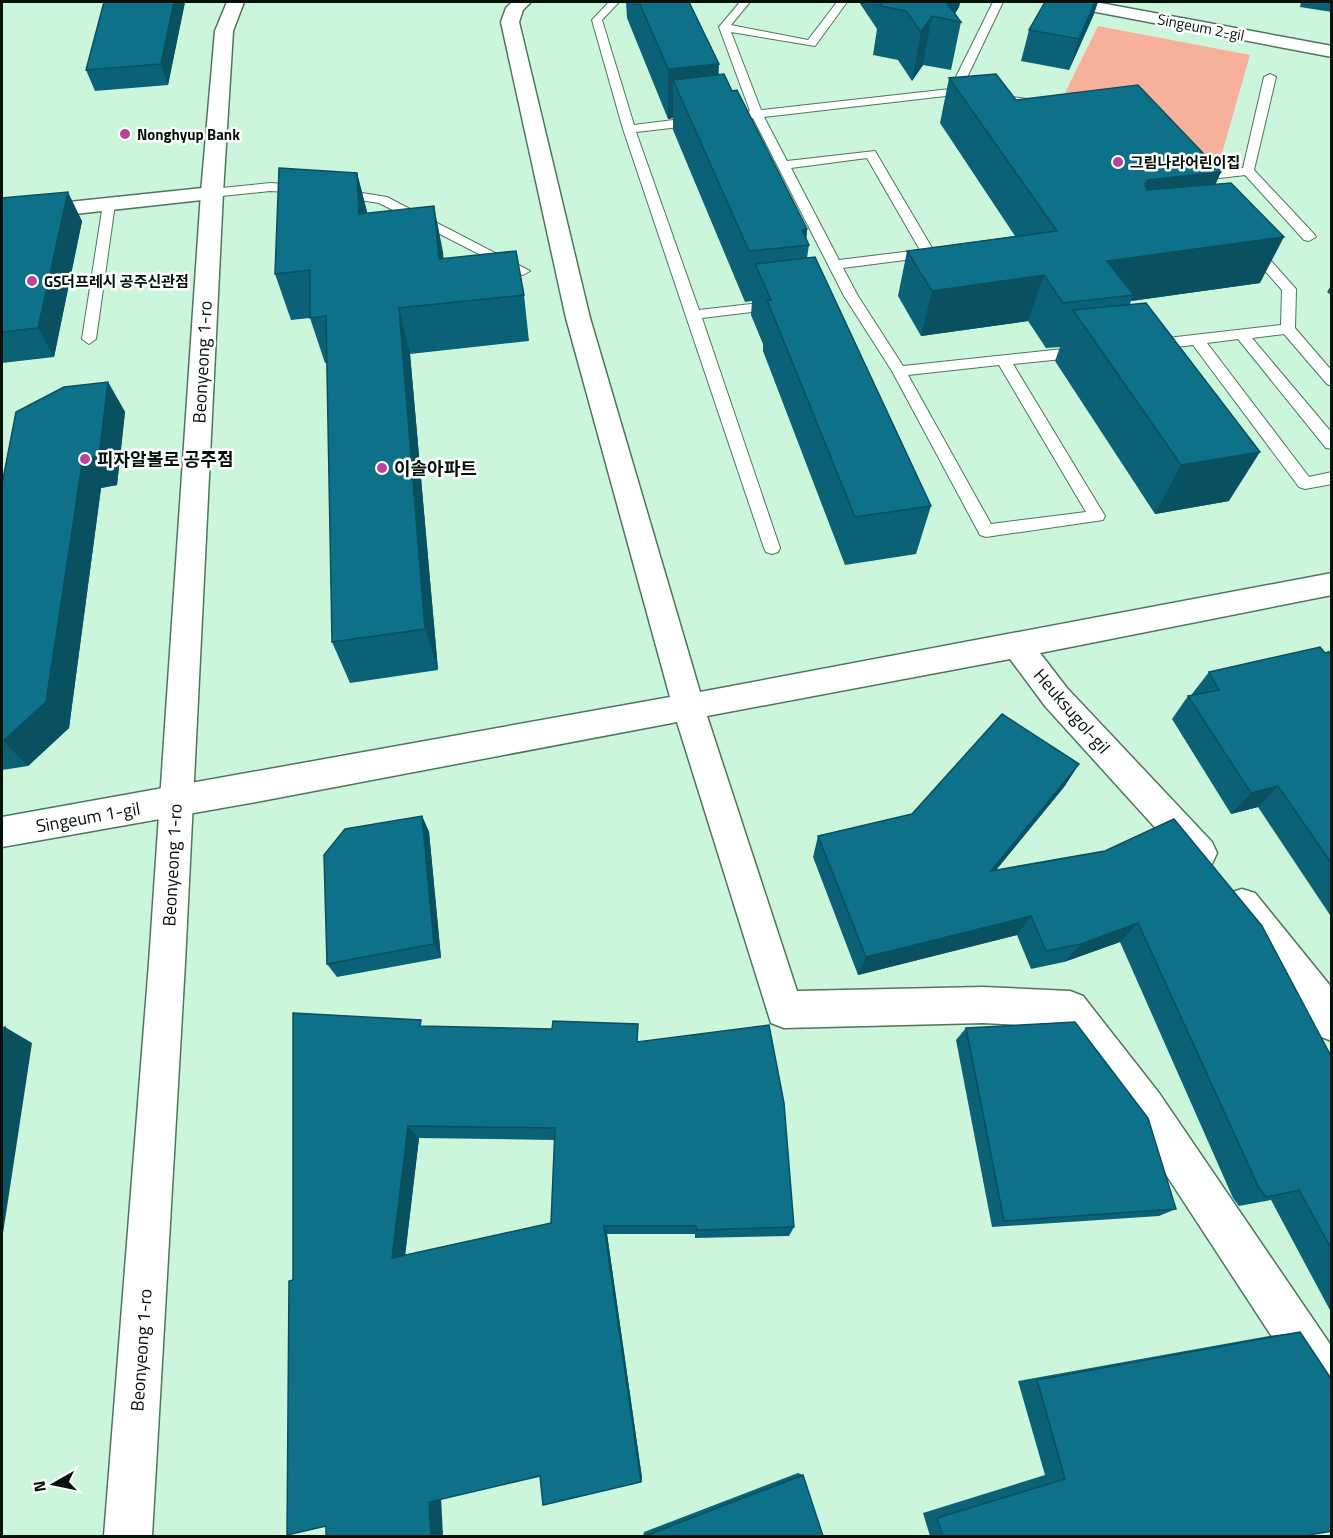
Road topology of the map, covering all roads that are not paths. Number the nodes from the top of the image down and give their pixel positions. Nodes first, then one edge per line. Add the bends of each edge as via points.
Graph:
1 (235, 2) edge
2 (522, 2) edge
3 (614, 2) edge
4 (745, 2) edge
5 (842, 2) edge
6 (998, 2) edge
7 (1070, 2) edge
8 (724, 27) junction
9 (1332, 52) edge
10 (1270, 77) dead end
11 (954, 92) junction
12 (1054, 110) edge
13 (757, 114) junction
14 (734, 117) edge
15 (711, 120) edge
16 (629, 129) junction
17 (783, 165) junction
18 (1248, 171) junction
19 (212, 193) junction
20 (1199, 195) edge
21 (109, 204) junction
22 (2, 216) edge
23 (1240, 235) edge
24 (1309, 237) dead end
25 (835, 265) junction
26 (523, 272) dead end
27 (795, 303) edge
28 (694, 315) junction
29 (1287, 329) junction
30 (1242, 335) junction
31 (89, 339) dead end
32 (1197, 340) junction
33 (1140, 346) edge
34 (1094, 351) edge
35 (1003, 360) junction
36 (899, 371) junction
37 (1332, 381) edge
38 (1332, 444) edge
39 (1332, 478) edge
40 (772, 548) dead end
41 (1332, 584) edge
42 (1017, 646) junction
43 (688, 705) junction
44 (176, 802) junction
45 (2, 832) edge
46 (1332, 1023) edge
47 (1332, 1388) edge
48 (128, 1536) edge

1 - 19 street, Beonyeong 1-ro via 224,31
2 - 43 street via 510,22 573,295
3 - 16 lane via 597,20
4 - 8 lane
5 - 8 lane via 811,44
6 - 11 lane
7 - 9 street, Singeum 2-gil
8 - 13 lane
10 - 18 lane
11 - 12 lane via 1040,102
11 - 13 lane
13 - 14 lane
13 - 17 lane
15 - 16 lane
16 - 28 lane
17 - 25 lane
17 - 25 lane via 871,154 928,253
18 - 20 lane via 1185,177
18 - 24 lane
19 - 21 street
19 - 26 lane via 270,187 382,200
19 - 44 street, Beonyeong 1-ro
21 - 22 street
21 - 31 lane
23 - 29 lane via 1289,289
25 - 36 lane via 846,297
27 - 28 lane
28 - 40 lane
29 - 30 lane
29 - 37 lane
30 - 32 lane
30 - 38 lane
32 - 33 lane
32 - 39 lane via 1305,483
34 - 35 lane
35 - 36 lane
35 - 36 lane via 1097,516 986,531
41 - 42 street, Heuksugol-gil
42 - 43 street, Singeum 1-gil
42 - 46 street, Heuksugol-gil via 1056,698 1196,848
43 - 44 street, Singeum 1-gil
43 - 47 street via 784,1010 983,1005 1070,1009 1145,1107
44 - 45 street, Singeum 1-gil
44 - 48 street, Beonyeong 1-ro

